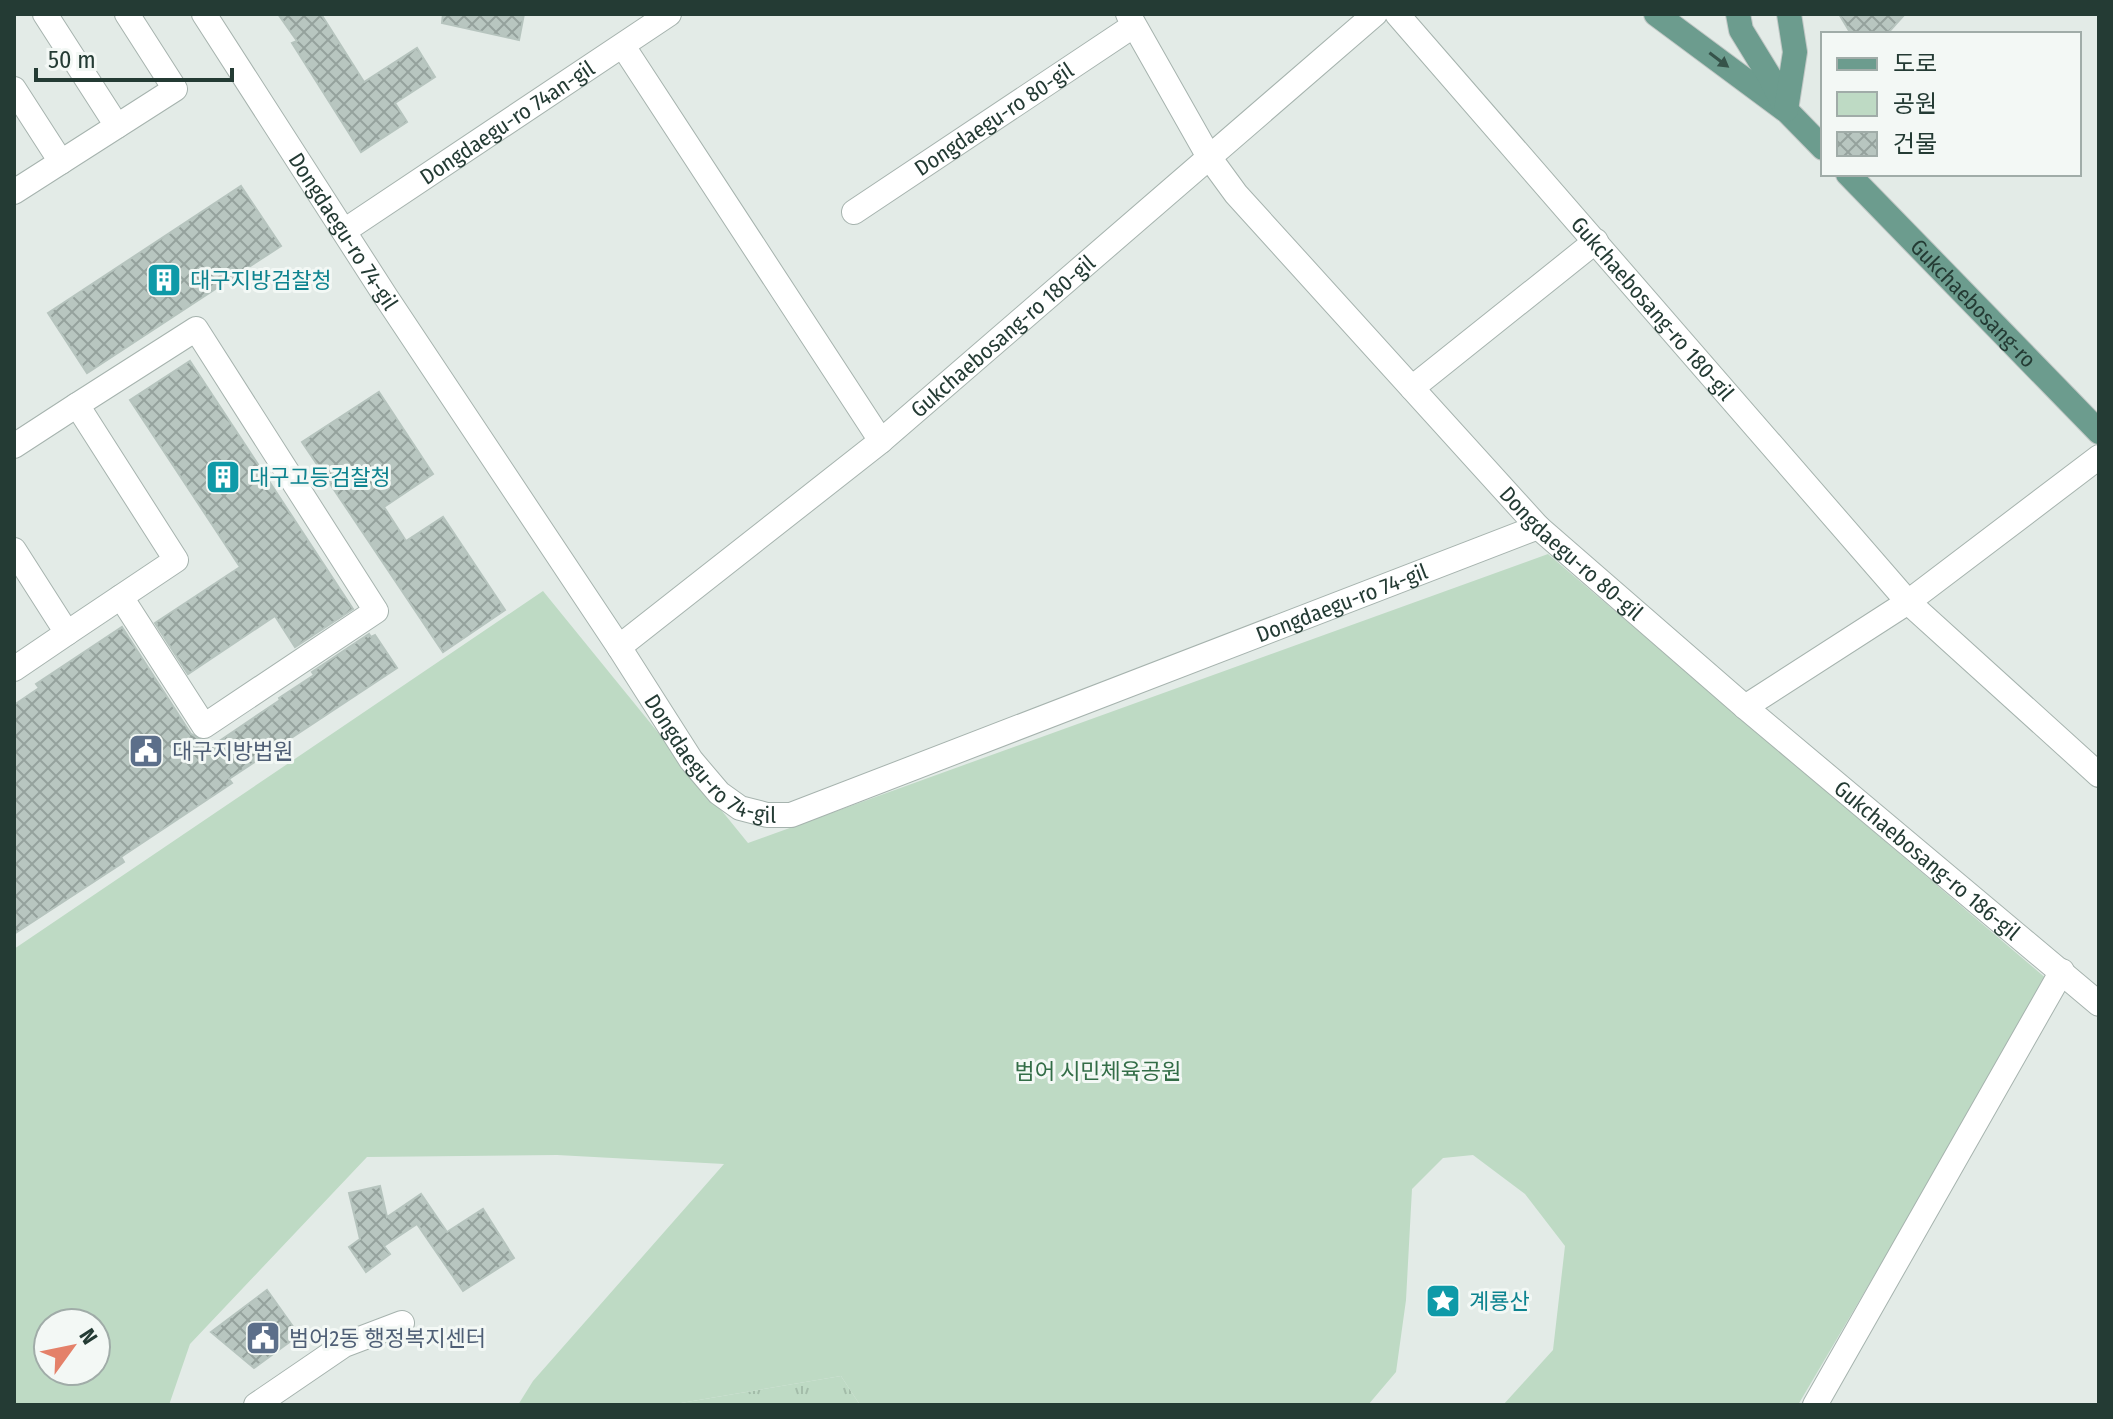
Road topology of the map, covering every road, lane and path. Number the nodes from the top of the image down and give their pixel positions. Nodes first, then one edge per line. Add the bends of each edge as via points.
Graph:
1 (45, 14) edge
2 (127, 14) edge
3 (204, 14) edge
4 (669, 14) edge
5 (1375, 14) edge
6 (1397, 14) edge
7 (1656, 14) edge
8 (1738, 14) edge
9 (1789, 14) edge
10 (1131, 20) edge
11 (623, 46) junction
12 (14, 89) edge
13 (1786, 110) junction
14 (117, 126) junction
15 (1821, 146) edge
16 (1209, 157) junction
17 (61, 162) junction
18 (1850, 176) edge
19 (14, 192) edge
20 (854, 212) dead end
21 (344, 231) junction
22 (1596, 241) junction
23 (1412, 388) junction
24 (77, 405) junction
25 (2099, 432) edge
26 (881, 441) junction
27 (14, 446) edge
28 (2099, 457) edge
29 (1538, 527) junction
30 (14, 550) edge
31 (121, 597) junction
32 (1908, 602) junction
33 (67, 633) junction
34 (619, 647) junction
35 (14, 669) edge
36 (1745, 707) junction
37 (2099, 775) edge
38 (2062, 971) junction
39 (2099, 1004) edge
40 (402, 1323) dead end
41 (256, 1405) edge
42 (1815, 1405) edge

1 - 14 street
2 - 14 street via 175,89
3 - 21 street, Dongdaegu-ro 74-gil
4 - 11 street, Dongdaegu-ro 74an-gil
5 - 16 street, Gukchaebosang-ro 180-gil
6 - 22 street, Gukchaebosang-ro 180-gil
7 -> 13 main road
8 - 13 main road via 1741,30
9 - 13 main road via 1795,52
10 - 16 street, Dongdaegu-ro 80-gil
10 - 20 street, Dongdaegu-ro 80-gil
11 - 21 street, Dongdaegu-ro 74an-gil
11 - 26 street
12 - 17 street
13 - 15 main road
14 - 17 street
16 - 23 street, Dongdaegu-ro 80-gil via 1236,194
16 - 26 street, Gukchaebosang-ro 180-gil
17 - 19 street
18 - 25 main road, Gukchaebosang-ro
21 - 34 street, Dongdaegu-ro 74-gil
22 - 23 street
22 - 32 street, Gukchaebosang-ro 180-gil
23 - 29 street, Dongdaegu-ro 80-gil
24 - 27 street
24 - 31 street via 176,560
24 - 31 street via 196,329 376,611 204,726
26 - 34 street, Gukchaebosang-ro 180-gil
28 - 32 street
29 - 34 street, Dongdaegu-ro 74-gil via 791,815 740,808 719,793 691,760
29 - 36 street, Dongdaegu-ro 80-gil
30 - 33 street
31 - 33 street
32 - 36 street
32 - 37 street, Gukchaebosang-ro 180-gil
33 - 35 street
36 - 38 street, Gukchaebosang-ro 186-gil
38 - 39 street, Gukchaebosang-ro 186-gil
38 - 42 street
40 - 41 street via 344,1345

